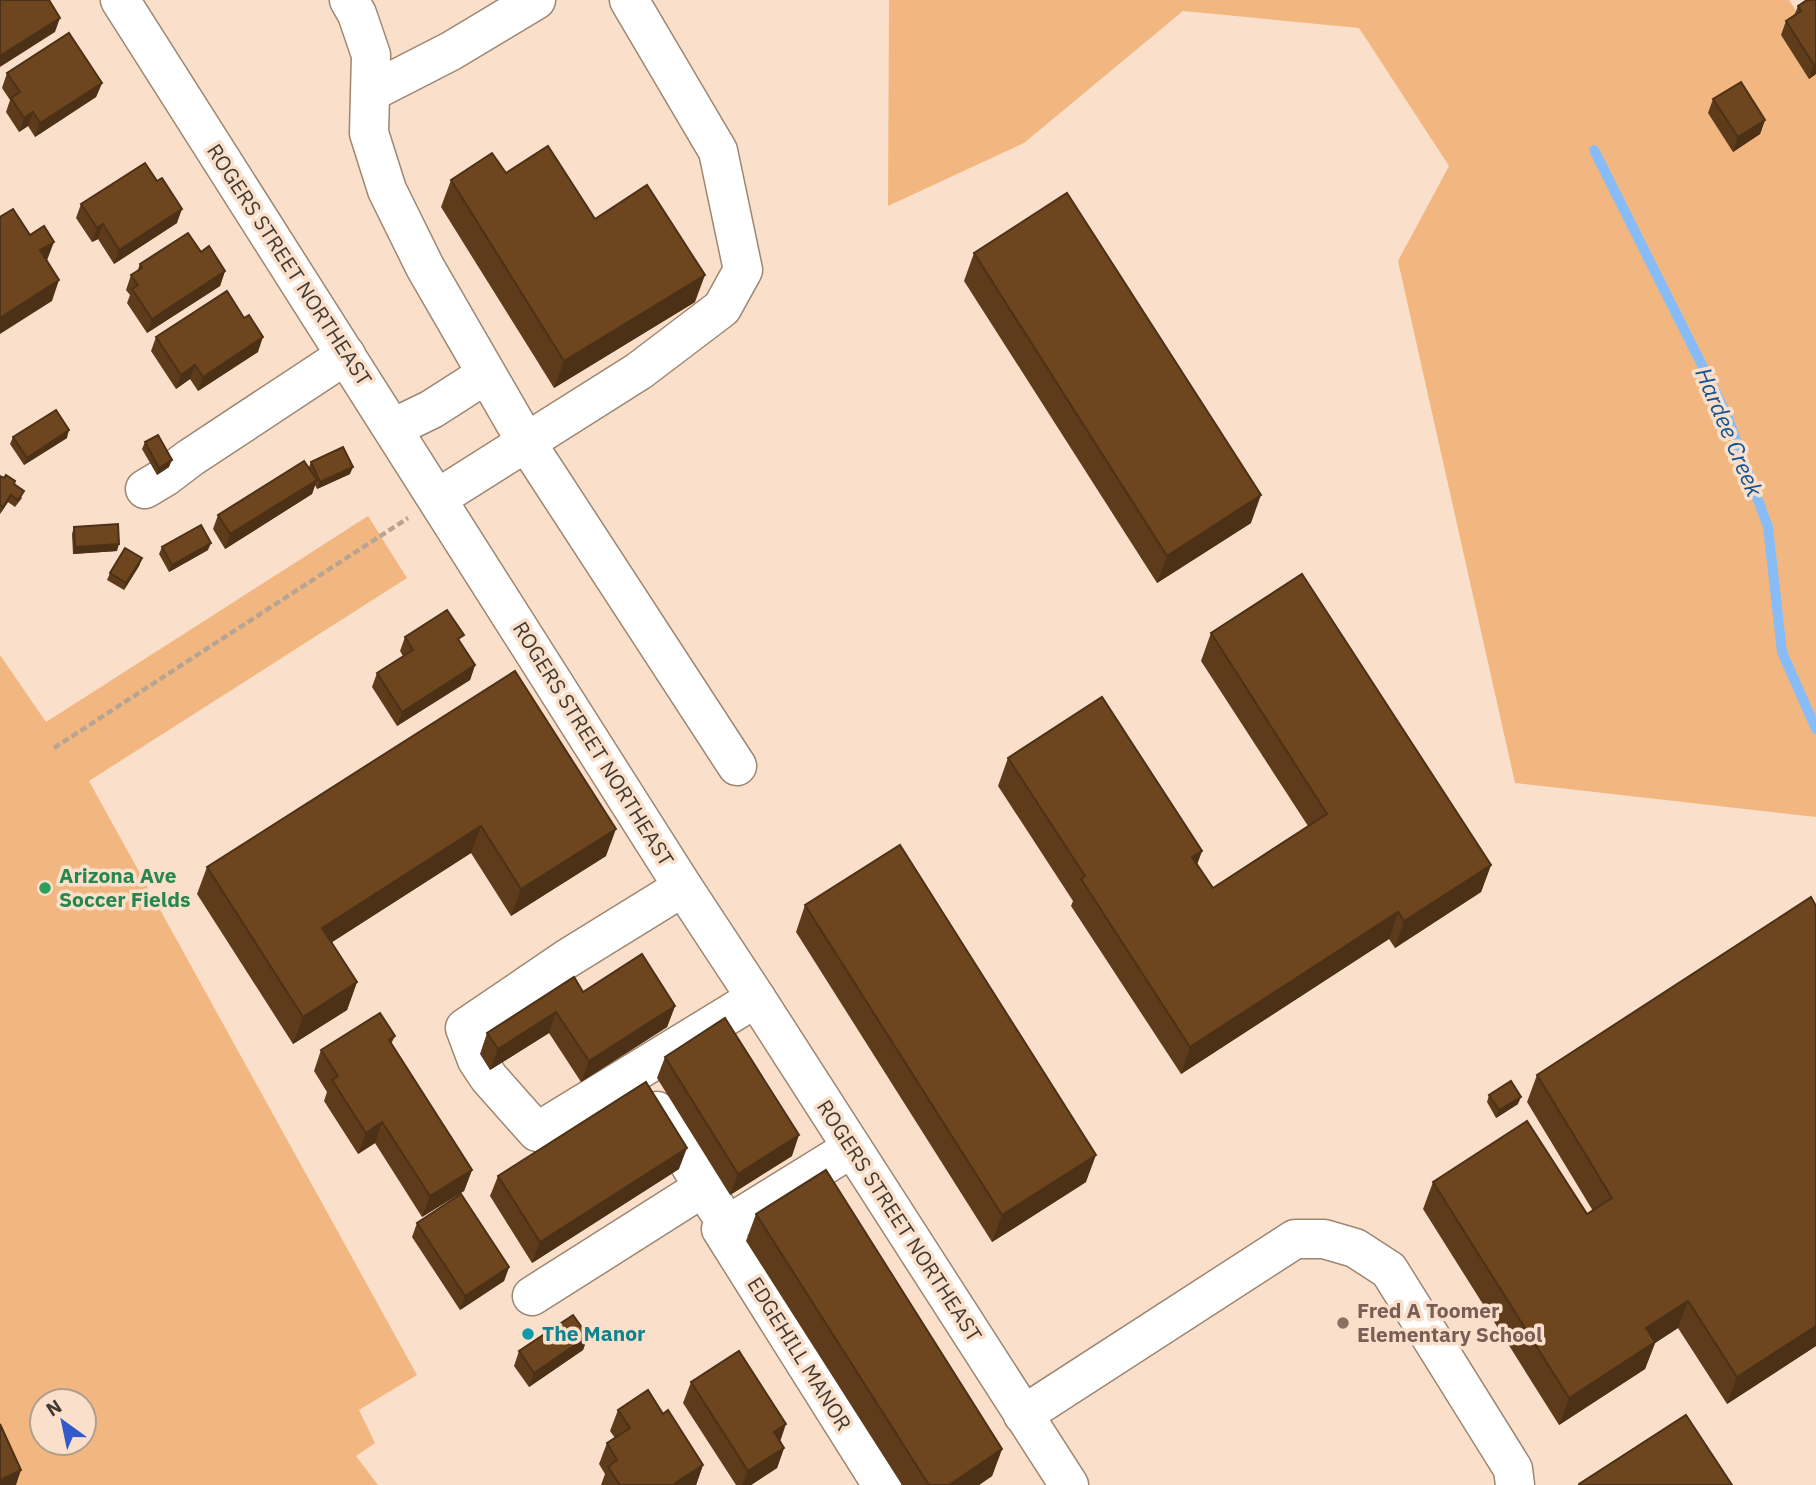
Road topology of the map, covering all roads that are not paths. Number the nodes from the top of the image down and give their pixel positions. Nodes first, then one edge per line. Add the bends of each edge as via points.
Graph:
1 (120, 0) edge
2 (349, 0) edge
3 (536, 0) edge
4 (629, 0) edge
5 (371, 92) junction
6 (346, 355) junction
7 (485, 375) junction
8 (393, 428) junction
9 (526, 442) junction
10 (145, 489) dead end
11 (438, 498) junction
12 (737, 766) dead end
13 (683, 887) junction
14 (756, 998) junction
15 (643, 1088) edge
16 (852, 1148) junction
17 (704, 1187) junction
18 (727, 1225) junction
19 (532, 1296) dead end
20 (1023, 1415) junction
21 (882, 1485) edge
22 (1069, 1485) edge
23 (1515, 1485) edge

1 - 6 street, ROGERS STREET NORTHEAST
2 - 5 street via 371,55
3 - 5 street
4 - 9 street via 718,151 744,270 722,308 639,371
5 - 7 street via 369,133 387,190
6 - 8 street, ROGERS STREET NORTHEAST
6 - 10 street
7 - 8 street via 432,410
7 - 9 street
8 - 11 street, ROGERS STREET NORTHEAST
9 - 11 street
9 - 12 street
11 - 13 street, ROGERS STREET NORTHEAST via 560,727
13 - 14 street, ROGERS STREET NORTHEAST
13 - 14 street via 465,1028 477,1060 537,1132
14 - 16 street, ROGERS STREET NORTHEAST
15 - 17 street, EDGEHILL MANOR
16 - 18 street
16 - 20 street, ROGERS STREET NORTHEAST
17 - 18 street, EDGEHILL MANOR
17 - 19 street
18 - 21 street, EDGEHILL MANOR via 721,1229
20 - 22 street, ROGERS STREET NORTHEAST
20 - 23 street via 1295,1239 1324,1239 1355,1248 1389,1270 1513,1469

